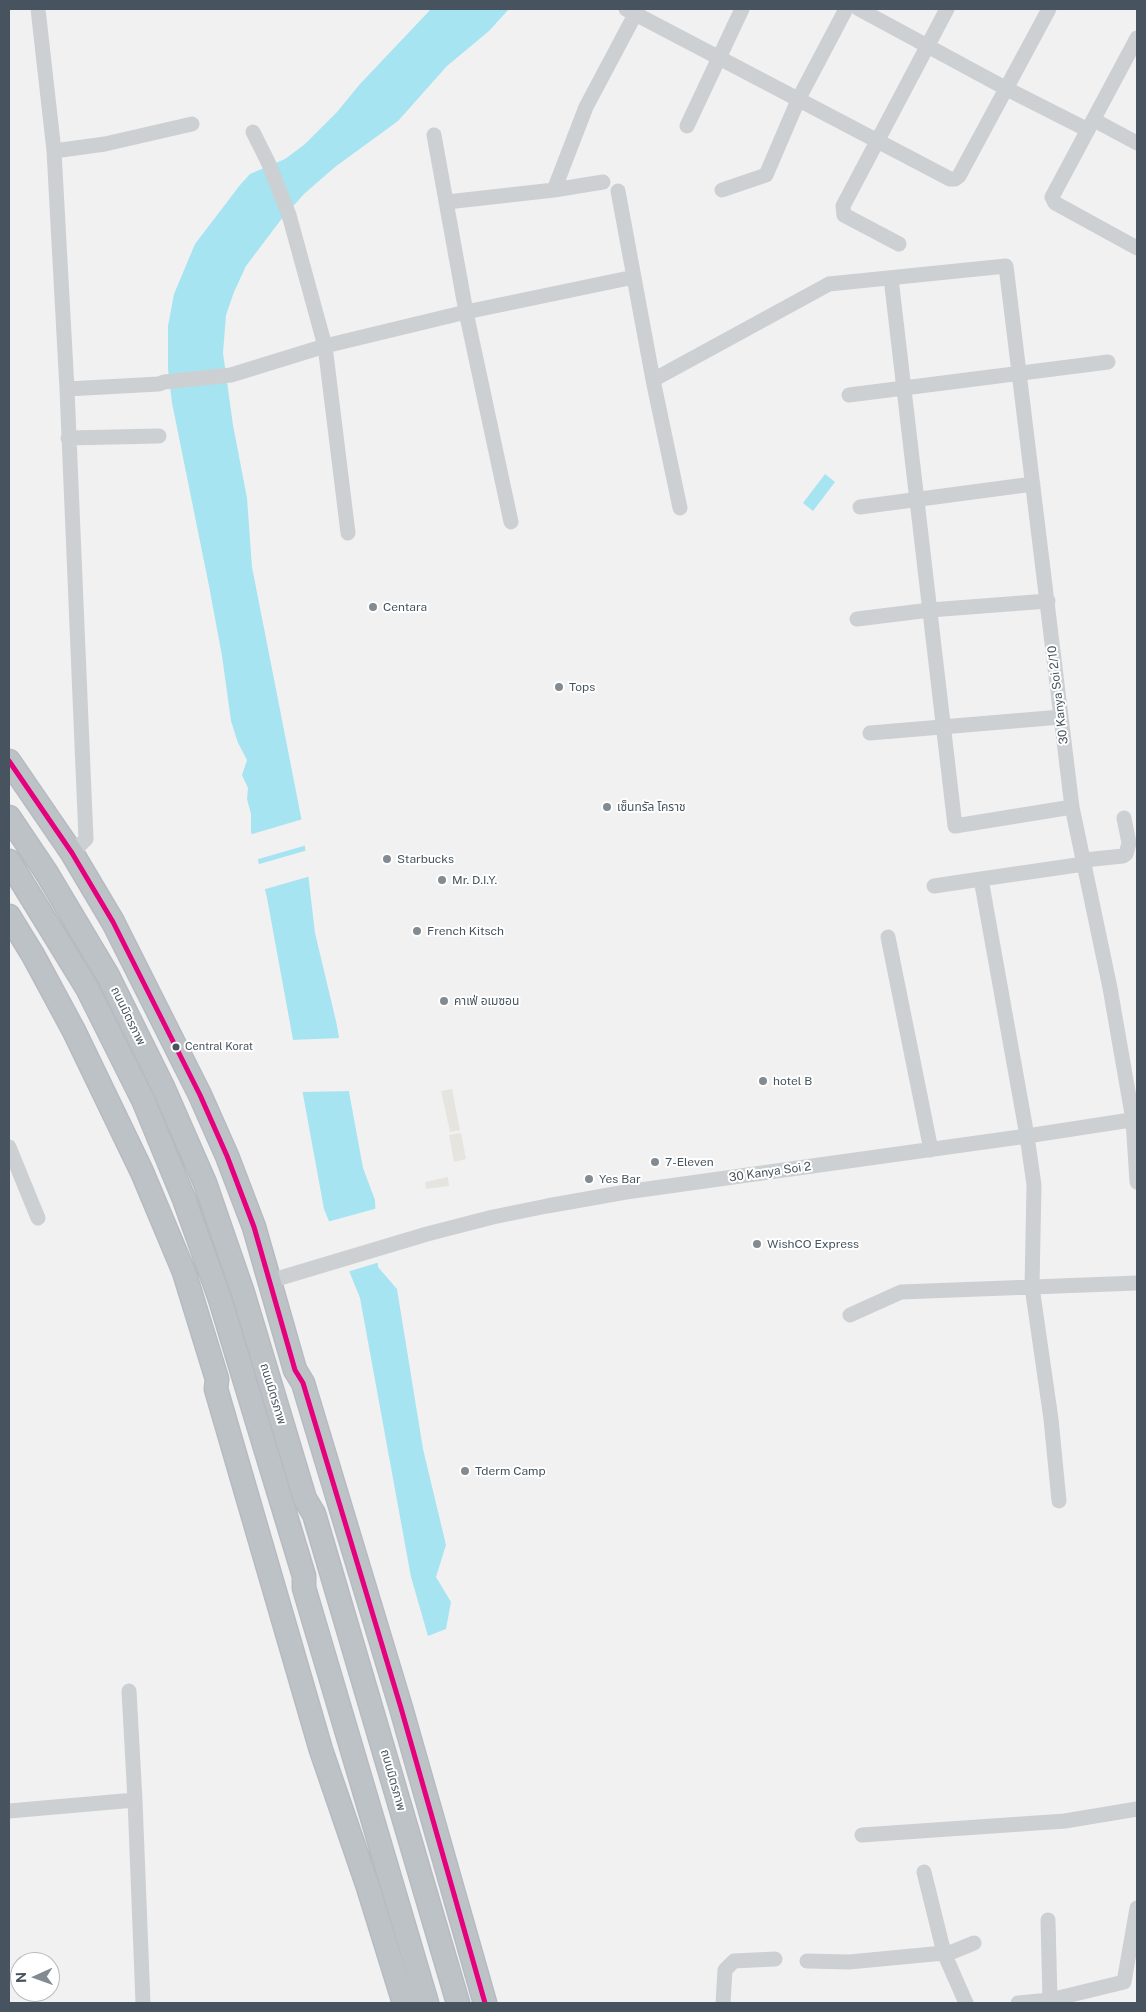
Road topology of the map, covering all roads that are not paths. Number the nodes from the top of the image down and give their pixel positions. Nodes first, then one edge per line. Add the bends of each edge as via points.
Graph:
1 (38, 9) edge
2 (742, 9) edge
3 (846, 9) edge
4 (859, 9) edge
5 (947, 9) edge
6 (1049, 9) edge
7 (633, 11) edge
8 (1136, 42) edge
9 (928, 46) junction
10 (718, 58) junction
11 (1007, 89) junction
12 (799, 98) junction
13 (192, 124) dead end
14 (1091, 125) junction
15 (687, 126) dead end
16 (253, 132) dead end
17 (434, 135) dead end
18 (878, 139) junction
19 (1137, 143) edge
20 (54, 151) junction
21 (604, 182) dead end
22 (554, 190) junction
23 (722, 190) dead end
24 (618, 191) dead end
25 (447, 202) junction
26 (899, 244) dead end
27 (1137, 248) edge
28 (634, 277) junction
29 (891, 278) junction
30 (466, 312) junction
31 (325, 346) junction
32 (1108, 362) dead end
33 (1019, 373) junction
34 (653, 380) junction
35 (904, 388) junction
36 (67, 389) junction
37 (848, 395) dead end
38 (159, 436) dead end
39 (68, 438) junction
40 (1033, 484) junction
41 (917, 500) junction
42 (860, 507) dead end
43 (680, 508) dead end
44 (511, 522) dead end
45 (348, 533) dead end
46 (1048, 601) junction
47 (930, 610) junction
48 (857, 619) dead end
49 (1061, 717) junction
50 (943, 726) junction
51 (870, 733) dead end
52 (9, 761) edge
53 (1072, 807) junction
54 (9, 817) edge
55 (1124, 818) dead end
56 (72, 853) junction
57 (9, 860) edge
58 (1084, 862) junction
59 (980, 879) junction
60 (934, 886) dead end
61 (9, 916) edge
62 (888, 937) dead end
63 (1135, 1120) edge
64 (1027, 1136) junction
65 (9, 1147) edge
66 (931, 1150) junction
67 (1137, 1182) edge
68 (38, 1218) dead end
69 (270, 1281) junction
70 (1137, 1282) edge
71 (1032, 1287) junction
72 (850, 1314) dead end
73 (295, 1370) junction
74 (217, 1379) junction
75 (1059, 1501) dead end
76 (314, 1514) junction
77 (304, 1588) junction
78 (129, 1691) dead end
79 (135, 1800) junction
80 (1137, 1809) edge
81 (9, 1811) edge
82 (862, 1835) dead end
83 (924, 1872) dead end
84 (1137, 1908) edge
85 (1048, 1920) dead end
86 (974, 1943) dead end
87 (944, 1953) junction
88 (775, 1959) dead end
89 (807, 1962) dead end
90 (1050, 2000) junction
91 (143, 2003) edge
92 (404, 2003) edge
93 (427, 2003) edge
94 (458, 2003) edge
95 (485, 2003) edge
96 (724, 2003) edge
97 (966, 2003) edge
98 (1018, 2003) edge

1 - 20 street
2 - 10 street
3 - 12 street
4 - 9 street
5 - 9 street
6 - 11 street
7 - 10 street
7 - 22 street via 586,107
8 - 14 street
9 - 11 street
9 - 18 street
10 - 12 street
10 - 15 street
11 - 14 street
11 - 18 street via 955,179
12 - 18 street
12 - 23 street via 766,175
13 - 20 street via 105,144
14 - 19 street
14 - 27 street via 1056,187 1053,199
16 - 31 street via 289,215
17 - 25 street
18 - 26 street via 842,211
20 - 36 street
21 - 22 street
22 - 25 street
24 - 28 street
25 - 30 street
28 - 30 street
28 - 34 street
29 - 33 street, 30 Kanya Soi 2/10 via 1006,266
29 - 34 street via 829,284
29 - 35 street
30 - 31 street
30 - 44 street
31 - 36 street via 231,375 159,384
31 - 45 street
32 - 33 street
33 - 35 street
33 - 40 street, 30 Kanya Soi 2/10
34 - 43 street
35 - 37 street
35 - 41 street
36 - 39 street
38 - 39 street
39 - 56 street via 86,839
40 - 41 street
40 - 46 street, 30 Kanya Soi 2/10
41 - 42 street
41 - 47 street
46 - 47 street
46 - 49 street, 30 Kanya Soi 2/10
47 - 48 street
47 - 50 street
49 - 50 street
49 - 53 street, 30 Kanya Soi 2/10
50 - 51 street
50 - 53 street via 955,826
52 - 56 highway
53 - 58 street, 30 Kanya Soi 2/10
54 - 76 highway, ถนนมิตรภาพ via 108,976 171,1105 205,1183 243,1293 305,1499
55 - 58 street via 1129,843 1126,854
56 - 69 highway via 131,955 200,1095 227,1156
57 - 77 highway, ถนนมิตรภาพ via 87,988 144,1102 184,1199 220,1299 304,1576
58 - 59 street
58 - 63 street, 30 Kanya Soi 2/10
59 - 60 street
59 - 64 street
61 - 74 highway via 74,1031 145,1180 184,1272
62 - 66 street
63 - 64 street, 30 Kanya Soi 2
63 - 67 street, 30 Kanya Soi 2/10
64 - 66 street, 30 Kanya Soi 2
64 - 71 street via 1034,1185
65 - 68 street
66 - 69 street, 30 Kanya Soi 2 via 626,1192 493,1217
69 - 73 highway
70 - 71 street
71 - 72 street via 901,1292
71 - 75 street
73 - 76 highway via 293,1386 316,1496
73 - 95 highway via 303,1383 401,1708
74 - 77 highway via 226,1387 293,1578
74 - 92 highway via 216,1389 318,1740
76 - 94 highway, ถนนมิตรภาพ
77 - 93 highway, ถนนมิตรภาพ
78 - 79 street
79 - 81 street
79 - 91 street
80 - 82 street via 1065,1821
83 - 87 street
84 - 90 street via 1124,1982
85 - 90 street
86 - 87 street
87 - 89 street via 849,1962
87 - 97 street
88 - 96 street via 734,1961 725,1970
90 - 98 street

